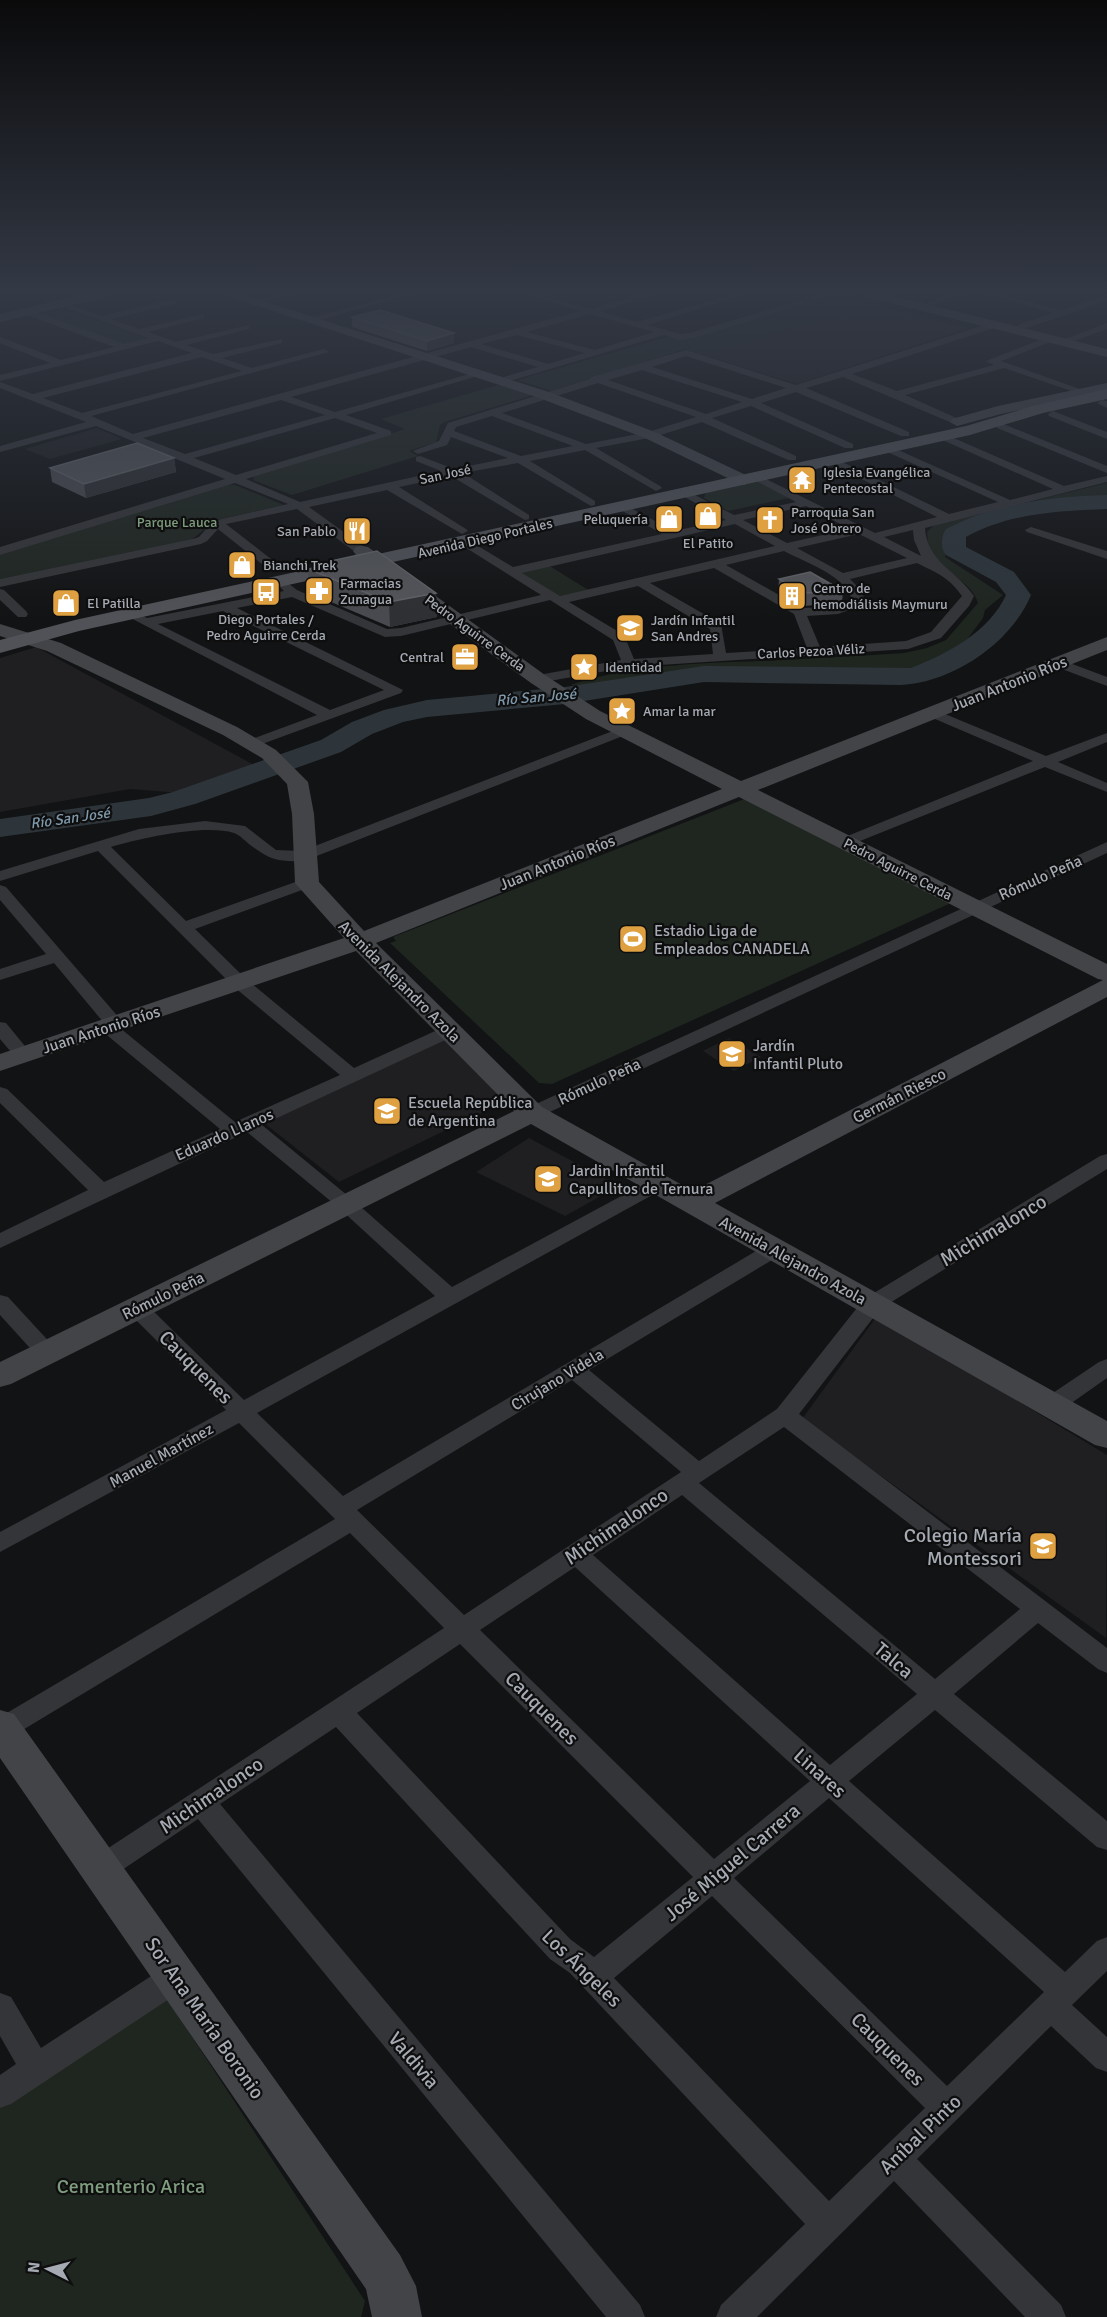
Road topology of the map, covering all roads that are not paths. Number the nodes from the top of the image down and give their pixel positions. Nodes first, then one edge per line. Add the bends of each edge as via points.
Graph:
1 (47, 402) edge
2 (134, 402) edge
3 (258, 402) edge
4 (298, 402) edge
5 (377, 402) edge
6 (521, 402) edge
7 (563, 402) edge
8 (660, 402) edge
9 (751, 402) joint
10 (829, 402) edge
11 (913, 402) edge
12 (1035, 402) edge
13 (1100, 402) edge
14 (490, 412) junction
15 (1046, 412) junction
16 (334, 414) junction
17 (81, 416) junction
18 (704, 417) junction
19 (97, 422) junction
20 (964, 426) junction
21 (1001, 426) junction
22 (448, 432) junction
23 (905, 434) junction
24 (650, 435) junction
25 (942, 436) junction
26 (1107, 436) edge
27 (8, 437) dead end
28 (133, 437) junction
29 (22, 443) junction
30 (849, 446) junction
31 (588, 448) junction
32 (887, 448) junction
33 (0, 449) edge
34 (184, 458) junction
35 (792, 458) junction
36 (519, 459) junction
37 (832, 460) junction
38 (1107, 470) edge
39 (453, 472) junction
40 (365, 476) dead end
41 (743, 476) junction
42 (1107, 479) edge
43 (234, 480) junction
44 (388, 486) junction
45 (656, 488) junction
46 (1064, 490) junction
47 (685, 493) junction
48 (591, 502) junction
49 (806, 503) junction
50 (1008, 503) junction
51 (299, 505) junction
52 (623, 507) junction
53 (525, 517) junction
54 (948, 518) junction
55 (733, 520) junction
56 (217, 523) junction
57 (926, 523) junction
58 (1031, 530) dead end
59 (865, 533) junction
60 (672, 535) junction
61 (463, 536) junction
62 (785, 548) junction
63 (0, 551) edge
64 (1107, 555) edge
65 (369, 556) junction
66 (918, 560) junction
67 (716, 564) junction
68 (513, 570) junction
69 (944, 571) junction
70 (841, 577) junction
71 (283, 581) junction
72 (640, 582) junction
73 (0, 583) edge
74 (0, 593) edge
75 (556, 598) junction
76 (223, 606) junction
77 (799, 612) junction
78 (22, 614) dead end
79 (138, 618) junction
80 (456, 619) junction
81 (1, 635) edge
82 (30, 638) junction
83 (1107, 643) edge
84 (815, 650) junction
85 (720, 656) junction
86 (629, 663) junction
87 (1059, 663) junction
88 (1107, 682) edge
89 (544, 683) junction
90 (933, 713) junction
91 (329, 715) junction
92 (623, 731) junction
93 (1107, 737) edge
94 (261, 748) junction
95 (1045, 761) junction
96 (1107, 788) edge
97 (738, 789) junction
98 (844, 842) junction
99 (100, 844) junction
100 (1107, 847) edge
101 (304, 856) junction
102 (0, 876) edge
103 (307, 883) junction
104 (0, 890) edge
105 (974, 907) junction
106 (184, 927) junction
107 (360, 941) junction
108 (55, 957) junction
109 (1107, 974) edge
110 (0, 975) edge
111 (240, 983) junction
112 (1107, 987) edge
113 (111, 1025) junction
114 (0, 1027) edge
115 (450, 1031) junction
116 (11, 1059) edge
117 (354, 1077) junction
118 (0, 1093) edge
119 (532, 1113) junction
120 (240, 1126) junction
121 (1107, 1160) edge
122 (658, 1184) junction
123 (101, 1191) junction
124 (692, 1203) junction
125 (346, 1204) junction
126 (0, 1240) edge
127 (775, 1249) junction
128 (448, 1296) junction
129 (0, 1302) edge
130 (872, 1304) junction
131 (137, 1308) junction
132 (47, 1353) junction
133 (1107, 1367) edge
134 (573, 1370) junction
135 (0, 1376) edge
136 (1052, 1405) junction
137 (241, 1411) junction
138 (785, 1415) junction
139 (1107, 1436) edge
140 (689, 1477) junction
141 (346, 1514) junction
142 (0, 1543) edge
143 (575, 1553) junction
144 (1038, 1609) junction
145 (461, 1629) junction
146 (1107, 1662) edge
147 (935, 1694) junction
148 (338, 1711) junction
149 (1, 1728) edge
150 (830, 1781) junction
151 (201, 1802) junction
152 (1107, 1838) edge
153 (100, 1869) junction
154 (714, 1877) junction
155 (1107, 1952) edge
156 (176, 1977) junction
157 (593, 1977) junction
158 (1058, 1999) junction
159 (0, 2007) edge
160 (1107, 2057) edge
161 (36, 2069) junction
162 (0, 2093) edge
163 (947, 2108) junction
164 (895, 2159) junction
165 (828, 2224) junction
166 (738, 2315) edge
167 (396, 2317) edge
168 (628, 2317) edge
169 (1049, 2317) edge

1 - 17 street, Pedro Aguirre Cerda
2 - 17 street
3 - 28 street
4 - 16 street
5 - 16 street
6 - 14 street
7 - 24 main road
8 - 18 street
9 - 18 street, San José
9 - 30 street
10 - 23 street
11 - 20 street
12 - 20 main road via 998,410
13 - 15 main road
14 - 22 street via 451,425
14 - 31 street
15 - 20 main road
15 - 21 main road
15 - 26 street
16 - 34 street
16 - 43 street via 387,433
17 - 19 street, Pedro Aguirre Cerda
18 - 24 street, San José
18 - 35 street
19 - 28 street, Pedro Aguirre Cerda
19 - 29 street
20 - 21 main road
20 - 23 main road, Avenida Diego Portales
20 - 25 main road, Avenida Diego Portales
21 - 38 street
22 - 36 street
22 - 39 street via 443,443 419,455
23 - 30 main road, Avenida Diego Portales
24 - 31 street, San José
24 - 41 main road
25 - 32 main road, Avenida Diego Portales
25 - 46 street
27 - 29 street
28 - 34 street, Pedro Aguirre Cerda
29 - 33 street
30 - 35 main road, Avenida Diego Portales
31 - 36 street, San José
31 - 45 street
32 - 37 main road, Avenida Diego Portales
32 - 50 street
34 - 43 street, Pedro Aguirre Cerda
35 - 41 main road, Avenida Diego Portales
36 - 39 street, San José
36 - 48 street
37 - 41 main road, Avenida Diego Portales
37 - 54 street
39 - 44 street, San José
39 - 53 street
40 - 44 street
41 - 45 main road, Avenida Diego Portales
41 - 47 main road, Avenida Diego Portales
41 - 49 street
42 - 46 street
43 - 51 street, Pedro Aguirre Cerda
43 - 63 street
44 - 51 street, San José
44 - 61 street
45 - 48 main road, Avenida Diego Portales
46 - 50 street
47 - 52 main road, Avenida Diego Portales
47 - 55 street
48 - 53 main road, Avenida Diego Portales
49 - 55 street
49 - 59 street
50 - 54 street
51 - 56 street, San José
51 - 65 street, Pedro Aguirre Cerda
52 - 60 street
52 - 61 main road, Avenida Diego Portales
53 - 61 main road, Avenida Diego Portales
54 - 57 street
55 - 60 street
55 - 62 street
56 - 71 street
56 - 73 street, San José via 197,542
57 - 59 street
57 - 69 street, Carlos Pezoa Véliz via 919,527 920,548
58 - 64 street
59 - 62 street
59 - 66 street
60 - 68 street
61 - 65 main road, Avenida Diego Portales
61 - 68 street
62 - 67 street
62 - 70 street
65 - 71 main road, Avenida Diego Portales
65 - 80 main road, Pedro Aguirre Cerda
66 - 69 street
66 - 70 street
67 - 72 street
67 - 77 street
68 - 75 street
69 - 84 street, Carlos Pezoa Véliz via 957,580 968,596 936,635 894,647
70 - 77 street via 856,591 859,602 844,610
71 - 76 street, Avenida Diego Portales
71 - 79 main road, Avenida Diego Portales
71 - 80 street via 385,633
71 - 81 main road, Avenida Diego Portales
72 - 75 street
72 - 85 street via 716,627
74 - 78 street
75 - 80 street
75 - 86 street via 619,638
76 - 79 street, Avenida Diego Portales
76 - 91 street via 396,690
77 - 84 street
79 - 82 main road, Avenida Diego Portales
79 - 91 street
80 - 89 main road, Pedro Aguirre Cerda
81 - 82 main road, Avenida Diego Portales
82 - 94 main road
83 - 87 main road, Juan Antonio Ríos
84 - 85 street, Carlos Pezoa Véliz
85 - 86 street, Carlos Pezoa Véliz
86 - 89 street, Carlos Pezoa Véliz
87 - 88 street
87 - 90 main road, Juan Antonio Ríos
89 - 92 main road, Pedro Aguirre Cerda
90 - 95 street
90 - 97 main road, Juan Antonio Ríos
91 - 94 street
92 - 97 main road, Pedro Aguirre Cerda
92 - 101 street
93 - 95 street
94 - 101 main road via 297,782
95 - 96 street
95 - 98 street
97 - 98 main road, Pedro Aguirre Cerda
97 - 107 main road, Juan Antonio Ríos
98 - 105 main road, Pedro Aguirre Cerda
99 - 101 street via 139,834 230,826 249,834 272,854
99 - 102 street
99 - 106 street
100 - 105 street, Rómulo Peña
101 - 103 main road
103 - 106 street
103 - 107 main road, Avenida Alejandro Azola
104 - 108 street
105 - 109 main road, Pedro Aguirre Cerda
105 - 119 street, Rómulo Peña
106 - 111 street
107 - 111 main road, Juan Antonio Ríos
107 - 115 main road, Avenida Alejandro Azola
108 - 110 street
108 - 113 street
111 - 113 main road, Juan Antonio Ríos
111 - 117 street
112 - 124 main road, Germán Riesco
113 - 116 main road, Juan Antonio Ríos
113 - 120 street
114 - 116 street
115 - 117 street, Eduardo Llanos
115 - 119 main road, Avenida Alejandro Azola
117 - 120 street, Eduardo Llanos
118 - 123 street
119 - 122 main road, Avenida Alejandro Azola
119 - 125 main road, Rómulo Peña
120 - 123 street, Eduardo Llanos
120 - 125 street
121 - 130 street, Michimalonco
122 - 124 main road, Avenida Alejandro Azola
122 - 128 street, Manuel Martínez
123 - 126 street, Eduardo Llanos
124 - 127 main road, Avenida Alejandro Azola
125 - 128 street
125 - 131 main road, Rómulo Peña
127 - 130 main road, Avenida Alejandro Azola
127 - 134 street, Cirujano Videla
128 - 137 street, Manuel Martínez
129 - 132 street
130 - 136 main road, Avenida Alejandro Azola
130 - 138 street, Michimalonco
131 - 132 main road, Rómulo Peña
131 - 137 street, Cauquenes
132 - 135 main road, Rómulo Peña
133 - 136 street
134 - 140 street, Talca
134 - 141 street, Cirujano Videla
136 - 139 main road, Avenida Alejandro Azola
137 - 141 street, Cauquenes
137 - 142 street, Manuel Martínez
138 - 140 street, Michimalonco
138 - 144 street
140 - 143 street, Michimalonco
140 - 147 street, Talca
141 - 145 street, Cauquenes
141 - 149 street, Cirujano Videla
143 - 145 street, Michimalonco
143 - 150 street, Linares
144 - 146 street
144 - 147 street, José Miguel Carrera
145 - 148 street, Michimalonco
145 - 154 street, Cauquenes
147 - 150 street, José Miguel Carrera
147 - 152 street, Talca
148 - 151 street, Michimalonco
148 - 157 street, Los Ángeles via 560,1949
149 - 153 main road, Sor Ana María Boronio
150 - 154 street, José Miguel Carrera
150 - 158 street, Linares
151 - 153 street, Michimalonco
151 - 168 street, Valdivia
153 - 156 main road, Sor Ana María Boronio
154 - 157 street, José Miguel Carrera
154 - 163 street, Cauquenes
155 - 158 street, Aníbal Pinto
156 - 161 street
156 - 167 main road, Sor Ana María Boronio via 382,2272 391,2286
157 - 165 street, Los Ángeles
158 - 160 street, Linares
158 - 163 street, Aníbal Pinto
159 - 161 street
161 - 162 street
163 - 164 street, Aníbal Pinto
164 - 165 street, Aníbal Pinto
164 - 169 street
165 - 166 street, Aníbal Pinto

